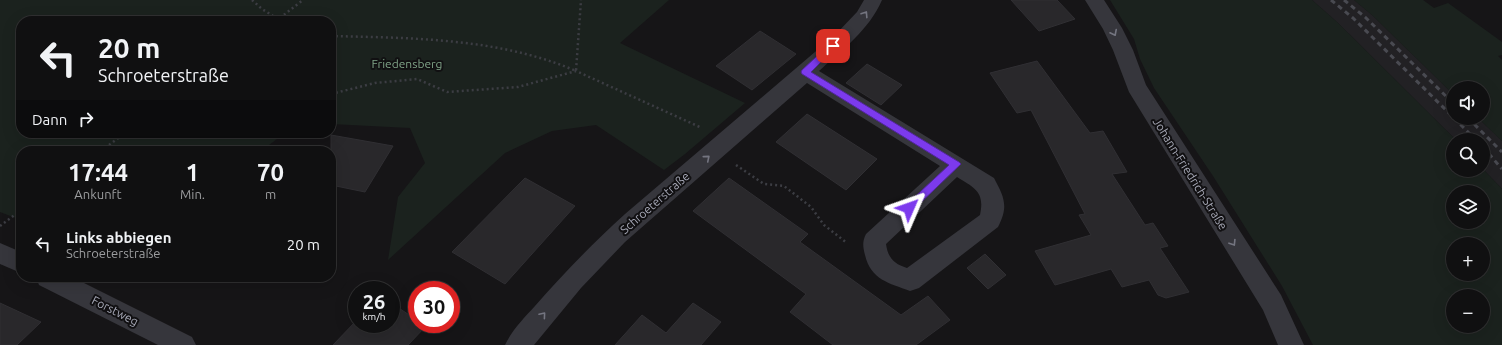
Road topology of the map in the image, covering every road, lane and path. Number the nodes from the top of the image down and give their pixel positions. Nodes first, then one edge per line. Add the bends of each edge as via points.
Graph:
1 (252, 0) edge
2 (303, 0) edge
3 (581, 0) edge
4 (873, 0) edge
5 (1094, 0) edge
6 (271, 16) edge
7 (284, 16) edge
8 (336, 36) edge
9 (576, 71) junction
10 (805, 72) junction
11 (336, 93) edge
12 (118, 138) edge
13 (728, 140) junction
14 (108, 146) edge
15 (956, 164) junction
16 (740, 168) dead end
17 (16, 214) edge
18 (0, 226) edge
19 (0, 253) edge
20 (876, 257) junction
21 (16, 261) edge
22 (58, 282) edge
23 (183, 345) edge
24 (518, 345) edge
25 (1291, 345) edge

1 - 6 path
2 - 7 path
3 - 9 path
10 -> 4 street, Schroeterstraße via 860,21
5 -> 25 street, Johann-Friedrich-Straße via 1123,50 1136,87 1272,304
8 - 9 path via 422,39 483,46 556,62
9 - 11 path via 518,87 447,92 417,79 375,83
9 - 13 path
10 - 13 street, Schroeterstraße
10 - 15 street
12 - 14 path
24 -> 13 street, Schroeterstraße via 577,275 632,221
15 - 20 street via 874,241
15 - 20 street via 986,184 994,202 990,220 910,280 886,272
16 - 20 path via 764,184 784,186 811,207 824,225 862,255
17 - 18 path
19 - 21 street
22 - 23 street, Forstweg

